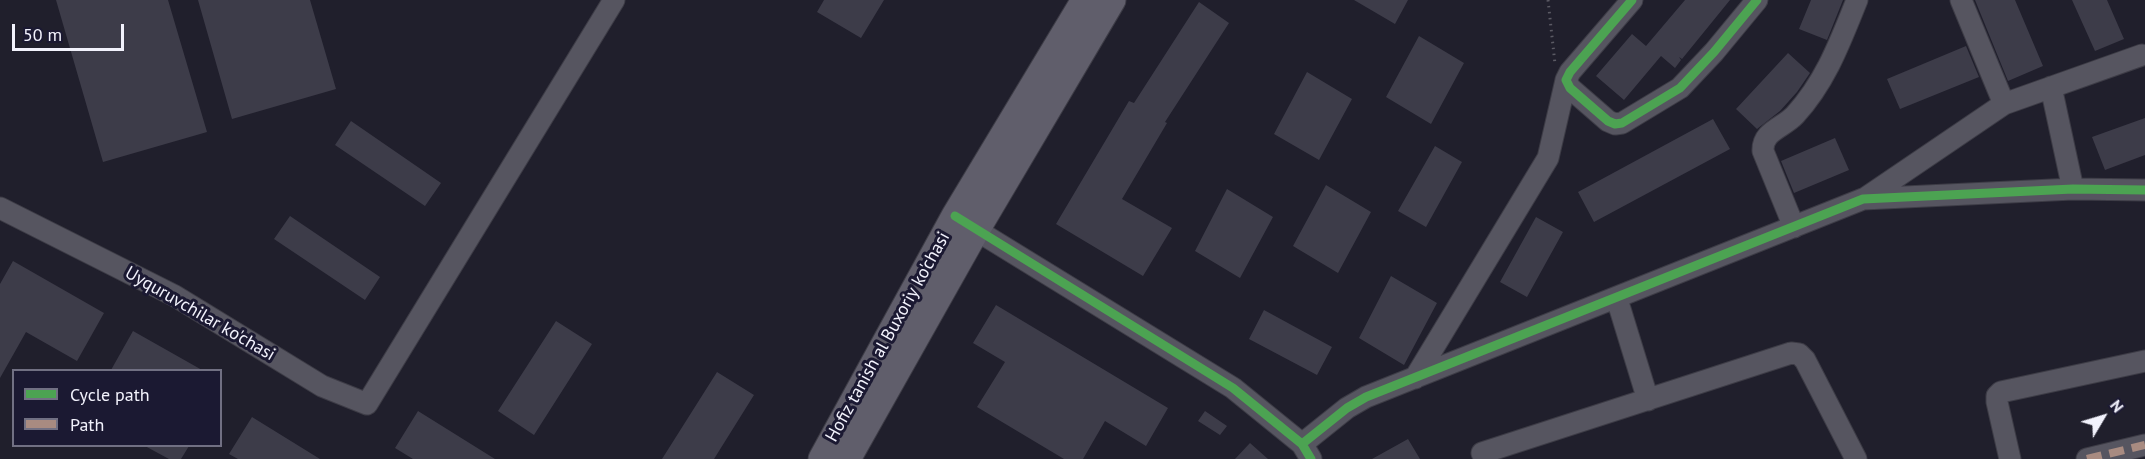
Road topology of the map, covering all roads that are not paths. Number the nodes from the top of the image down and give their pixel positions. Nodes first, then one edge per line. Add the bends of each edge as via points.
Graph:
1 (614, 0) edge
2 (1085, 0) edge
3 (1112, 0) edge
4 (1632, 0) edge
5 (1757, 0) edge
6 (1857, 0) edge
7 (1961, 0) edge
8 (2142, 55) dead end
9 (1566, 80) junction
10 (2051, 87) junction
11 (2004, 104) junction
12 (2073, 189) junction
13 (2145, 190) edge
14 (1863, 199) junction
15 (0, 208) edge
16 (965, 223) junction
17 (1794, 227) junction
18 (1617, 299) junction
19 (2145, 361) edge
20 (1415, 378) junction
21 (1648, 400) junction
22 (2145, 445) edge
23 (1307, 452) edge
24 (1482, 453) dead end
25 (822, 459) edge
26 (847, 459) edge
27 (1856, 459) edge
28 (2010, 459) edge
29 (2087, 459) edge

1 - 15 street, Uyquruvchilar ko'chasi via 367,404 322,386 175,296
2 - 16 main road, Hofiz tanish al Buxoriy ko'chasi
3 - 16 main road, Hofiz tanish al Buxoriy ko'chasi
4 - 9 street
5 - 9 street via 1680,88 1622,123 1608,122
6 - 17 street via 1814,94 1762,142
7 - 11 street
8 - 10 street
9 - 20 street via 1548,158
10 - 11 street
10 - 12 street
11 - 14 street
12 - 13 street
12 - 14 street
14 - 17 street
16 - 23 street via 1233,388
16 - 25 main road, Hofiz tanish al Buxoriy ko'chasi
16 - 26 main road, Hofiz tanish al Buxoriy ko'chasi
17 - 18 street
18 - 20 street
18 - 21 street
19 - 28 street via 2001,392 1997,402
20 - 23 street via 1347,408
21 - 24 street
21 - 27 street via 1791,353 1799,354
22 - 29 street

